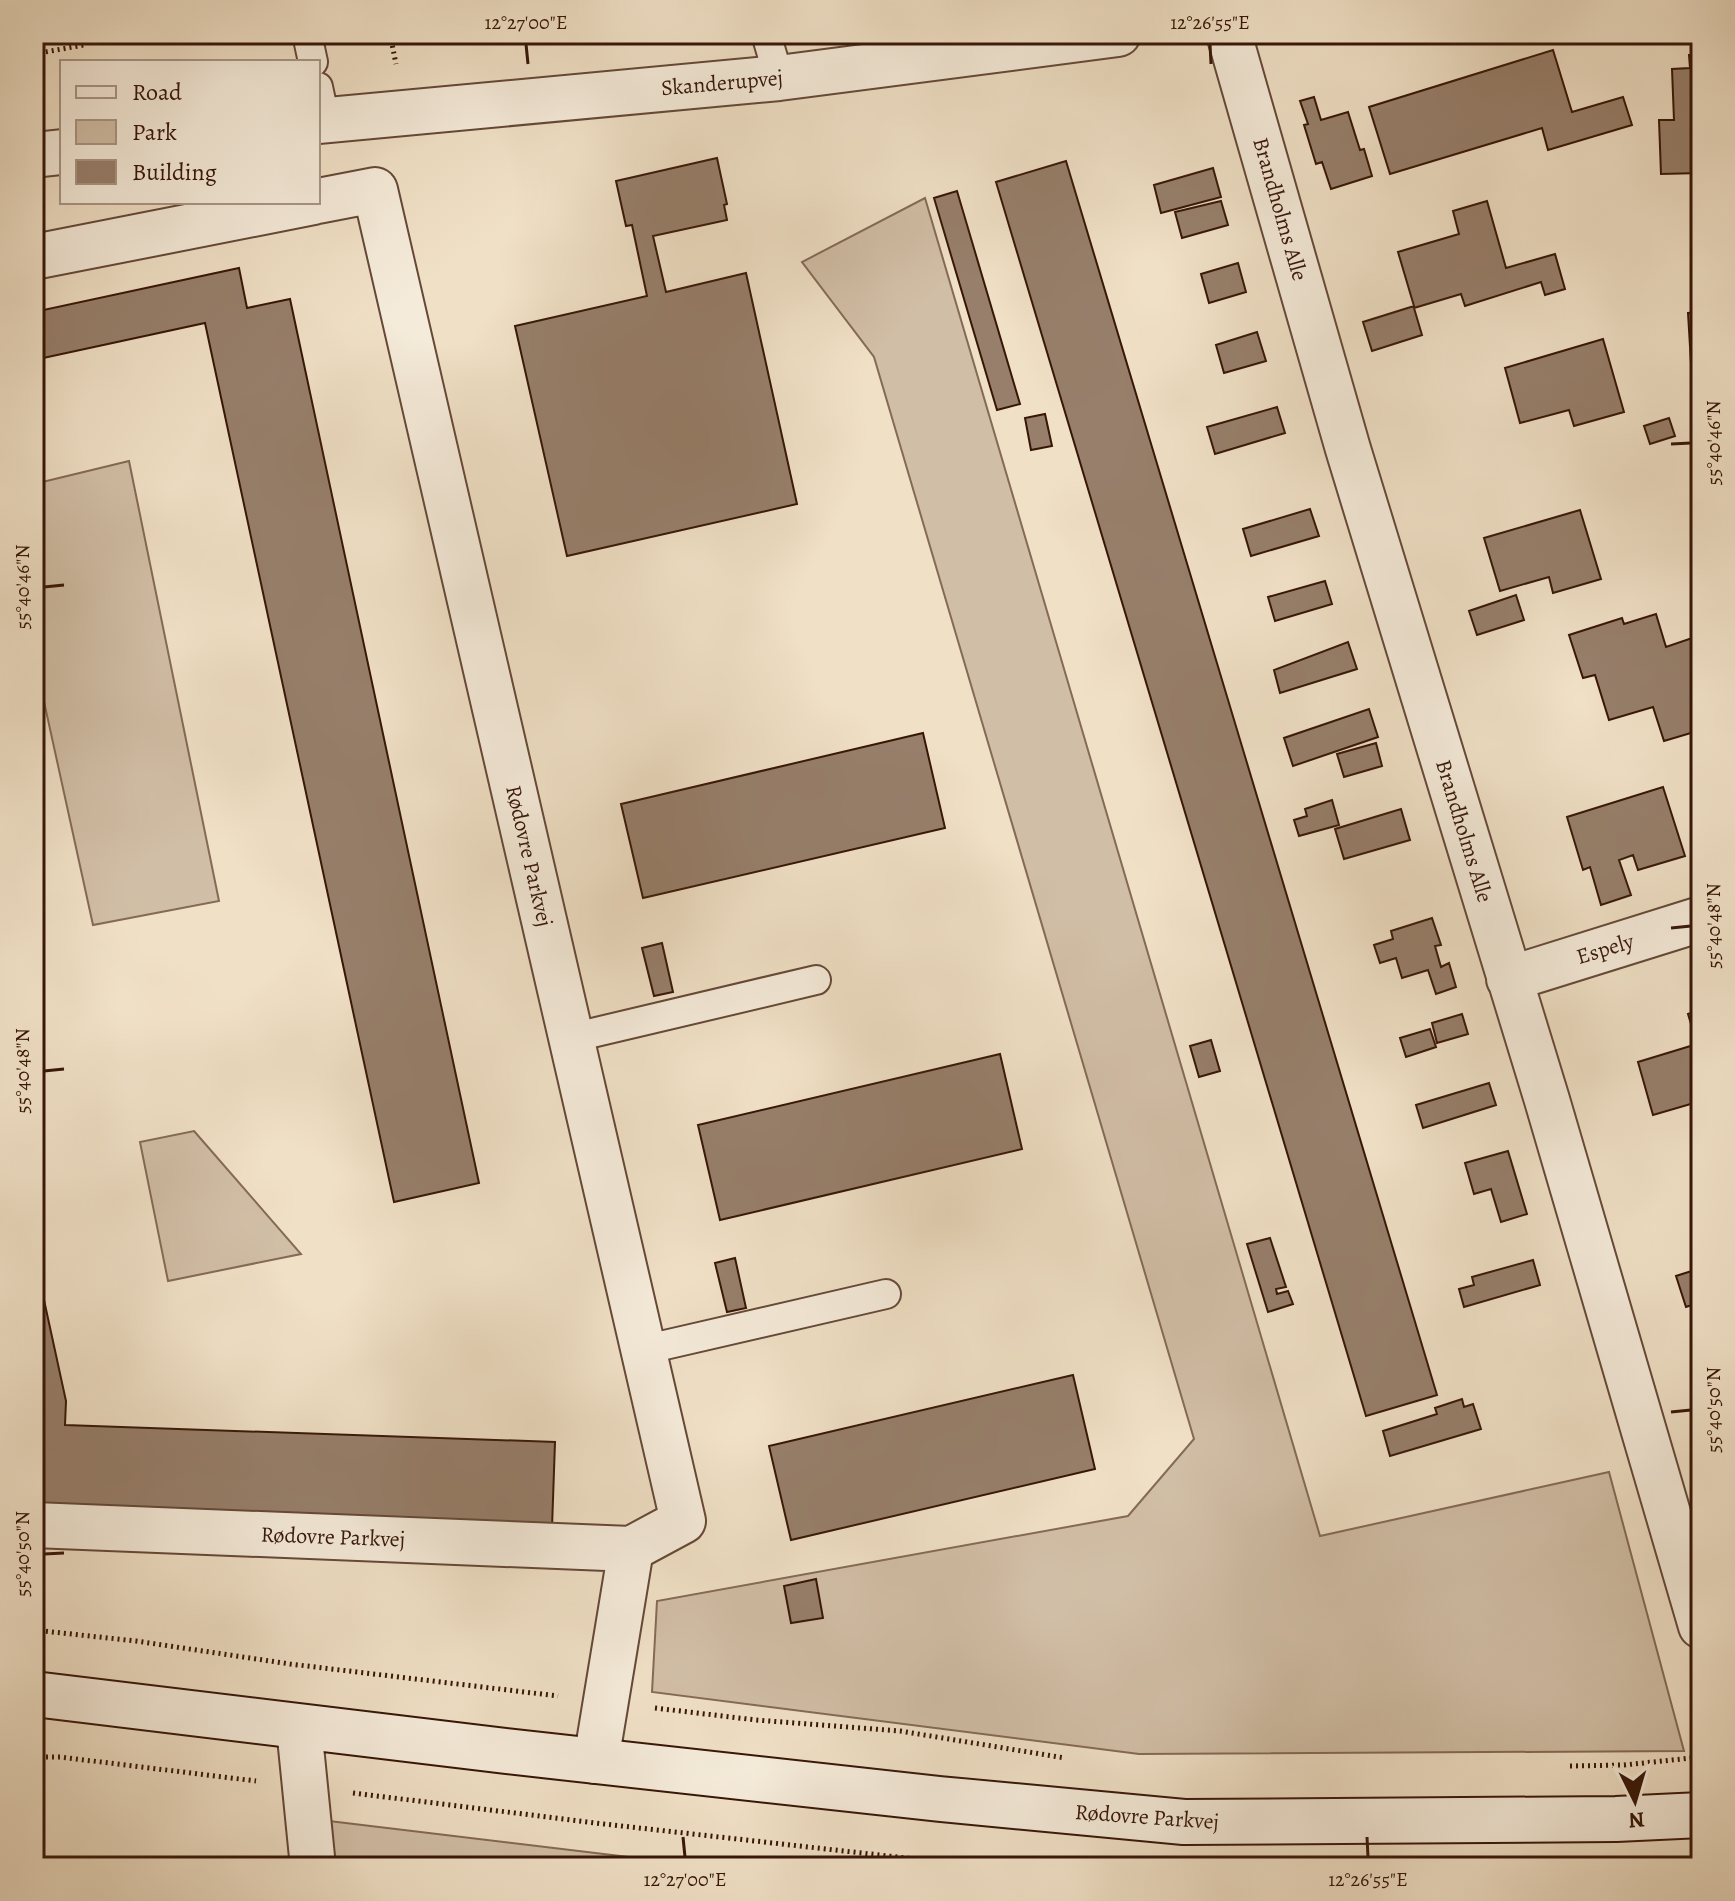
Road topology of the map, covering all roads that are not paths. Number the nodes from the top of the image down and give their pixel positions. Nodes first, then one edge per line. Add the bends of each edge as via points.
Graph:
1 (307, 34) edge
2 (766, 34) edge
3 (1118, 34) edge
4 (1229, 34) edge
5 (313, 60) edge
6 (779, 78) junction
7 (320, 110) edge
8 (60, 152) edge
9 (34, 155) edge
10 (320, 201) edge
11 (306, 204) edge
12 (34, 257) edge
13 (1701, 919) edge
14 (1509, 979) junction
15 (816, 980) dead end
16 (571, 1038) junction
17 (886, 1294) dead end
18 (643, 1350) junction
19 (34, 1525) edge
20 (631, 1549) junction
21 (1701, 1626) edge
22 (34, 1694) edge
23 (299, 1727) junction
24 (596, 1761) junction
25 (1701, 1815) edge
26 (313, 1867) edge

1 - 5 lane
2 - 6 lane
3 - 6 street, Skanderupvej
4 - 14 street, Brandholms Alle
6 - 7 street, Skanderupvej
8 - 9 street
10 - 16 street, Rødovre Parkvej via 375,190
11 - 12 street, Rødovre Parkvej
13 - 14 street, Espely
14 - 21 street, Brandholms Alle
15 - 16 lane
16 - 18 street, Rødovre Parkvej
17 - 18 lane
18 - 20 street, Rødovre Parkvej via 683,1521
19 - 20 street, Rødovre Parkvej
20 - 24 street
22 - 23 street, Rødovre Parkvej
23 - 24 street, Rødovre Parkvej
23 - 26 street
24 - 25 street, Rødovre Parkvej via 1184,1822

